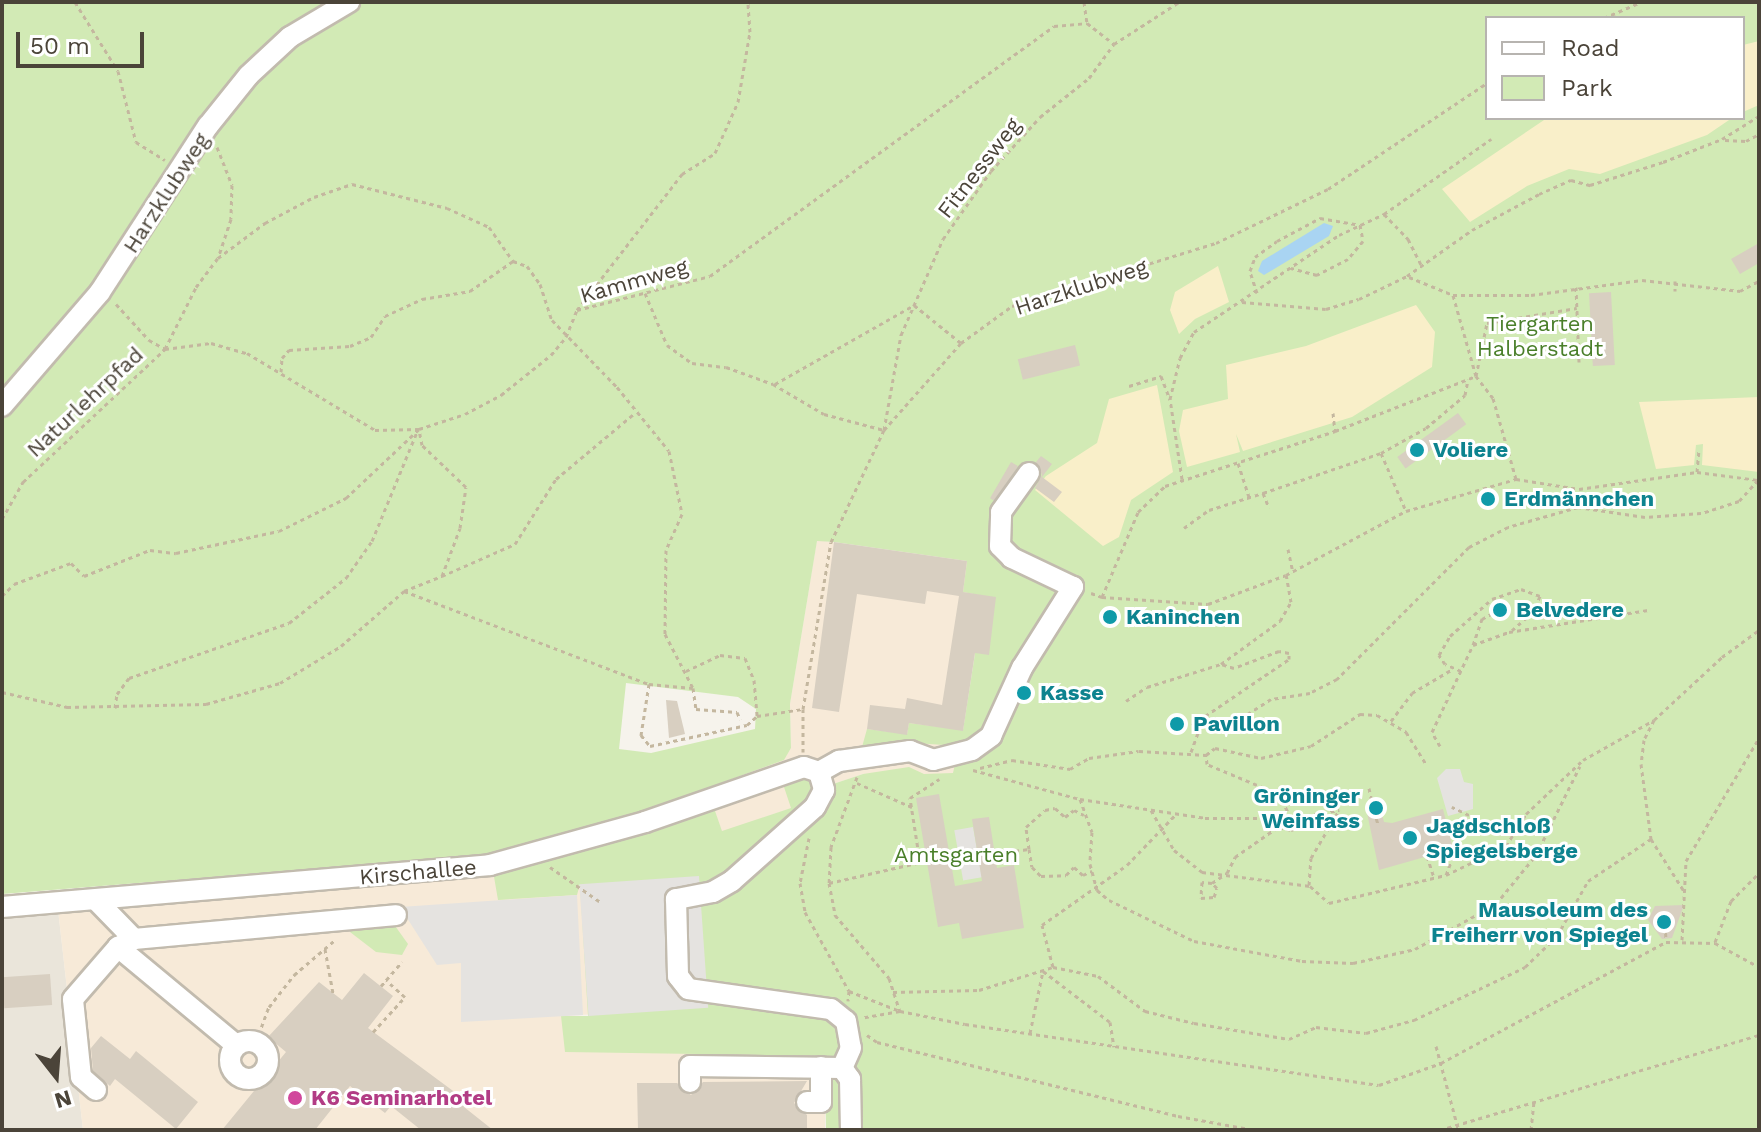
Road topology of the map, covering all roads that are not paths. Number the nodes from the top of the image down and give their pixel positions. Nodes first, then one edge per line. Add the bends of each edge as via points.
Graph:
1 (349, 2) edge
2 (2, 406) edge
3 (1029, 473) dead end
4 (812, 770) junction
5 (97, 901) junction
6 (2, 907) edge
7 (396, 915) dead end
8 (126, 943) junction
9 (246, 1044) junction
10 (832, 1068) junction
11 (690, 1082) dead end
12 (96, 1090) dead end
13 (807, 1102) dead end
14 (851, 1130) edge

1 - 2 street, Harzklubweg via 290,37 249,75 208,126 100,292
3 - 4 street, Kirschallee via 1001,512 1000,546 1012,558 1073,587 1022,668 991,736 972,750 933,760 910,751
4 - 5 street, Kirschallee via 490,865
4 - 10 street via 824,790 815,807 732,881 713,892 676,899 678,976 688,989 817,1004 846,1021 851,1048
5 - 6 street, Kirschallee
5 - 8 street
7 - 8 street
8 - 9 street
8 - 12 street via 73,999 81,1077
9 - 9 street via 230,1057 236,1074 255,1078 269,1068 266,1051
10 - 11 street via 775,1075 690,1066
10 - 13 street via 821,1102
10 - 14 street via 850,1079

